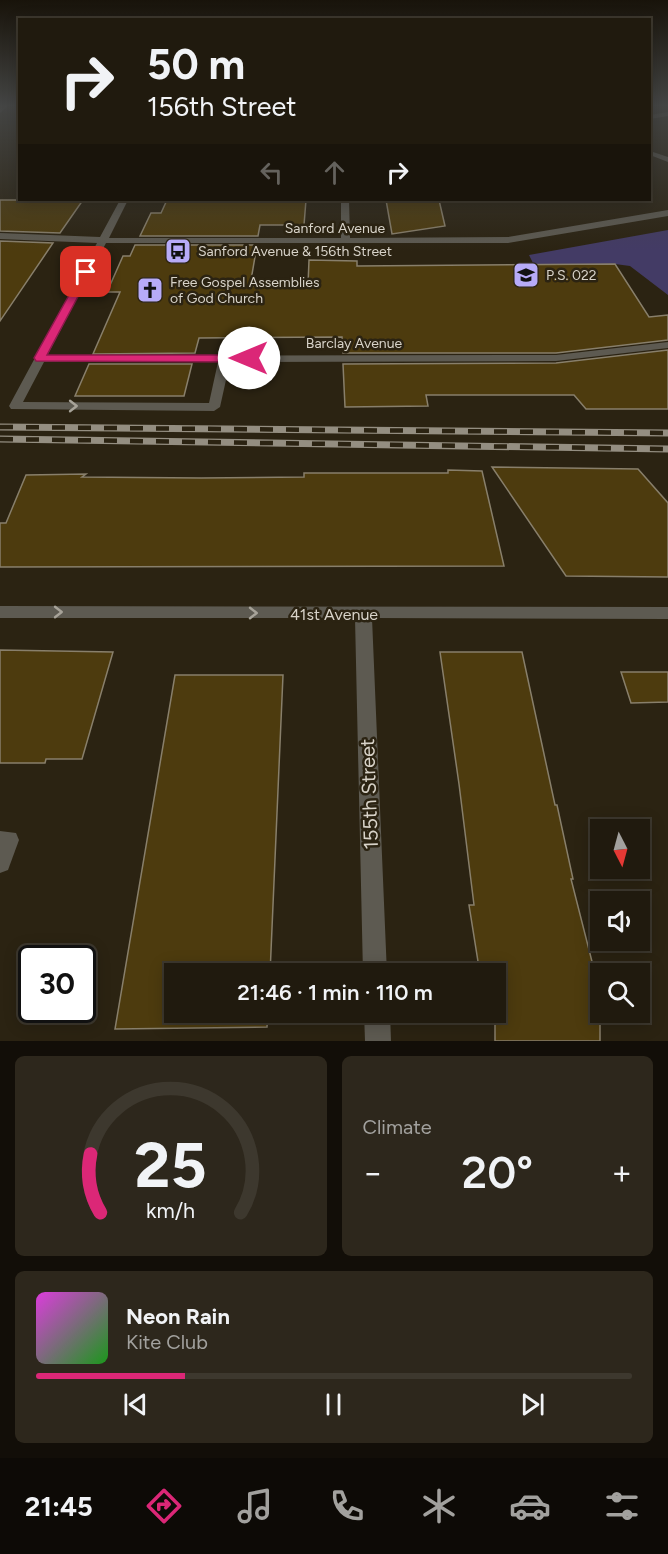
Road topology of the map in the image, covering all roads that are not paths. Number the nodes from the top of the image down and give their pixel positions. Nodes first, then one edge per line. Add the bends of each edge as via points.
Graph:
1 (651, 154) edge
2 (668, 160) edge
3 (123, 201) edge
4 (345, 201) edge
5 (668, 213) edge
6 (0, 236) edge
7 (103, 241) junction
8 (346, 242) junction
9 (668, 345) edge
10 (40, 358) junction
11 (225, 358) junction
12 (0, 612) edge
13 (668, 613) edge
14 (363, 614) junction
15 (0, 840) edge
16 (0, 863) edge
17 (375, 963) edge
18 (377, 1023) edge
19 (378, 1041) edge

1 - 2 street
3 - 7 street
4 - 8 street
5 - 8 street, Sanford Avenue via 508,240
6 - 7 street, Sanford Avenue
7 - 8 street, Sanford Avenue
7 - 10 street
9 - 11 street, Barclay Avenue via 556,358
10 - 11 street, Barclay Avenue
10 -> 11 street via 15,406 214,407
12 -> 14 street, 41st Avenue
13 - 14 street, 41st Avenue
14 - 17 street, 155th Street
15 - 16 street via 8,840
18 - 19 street

